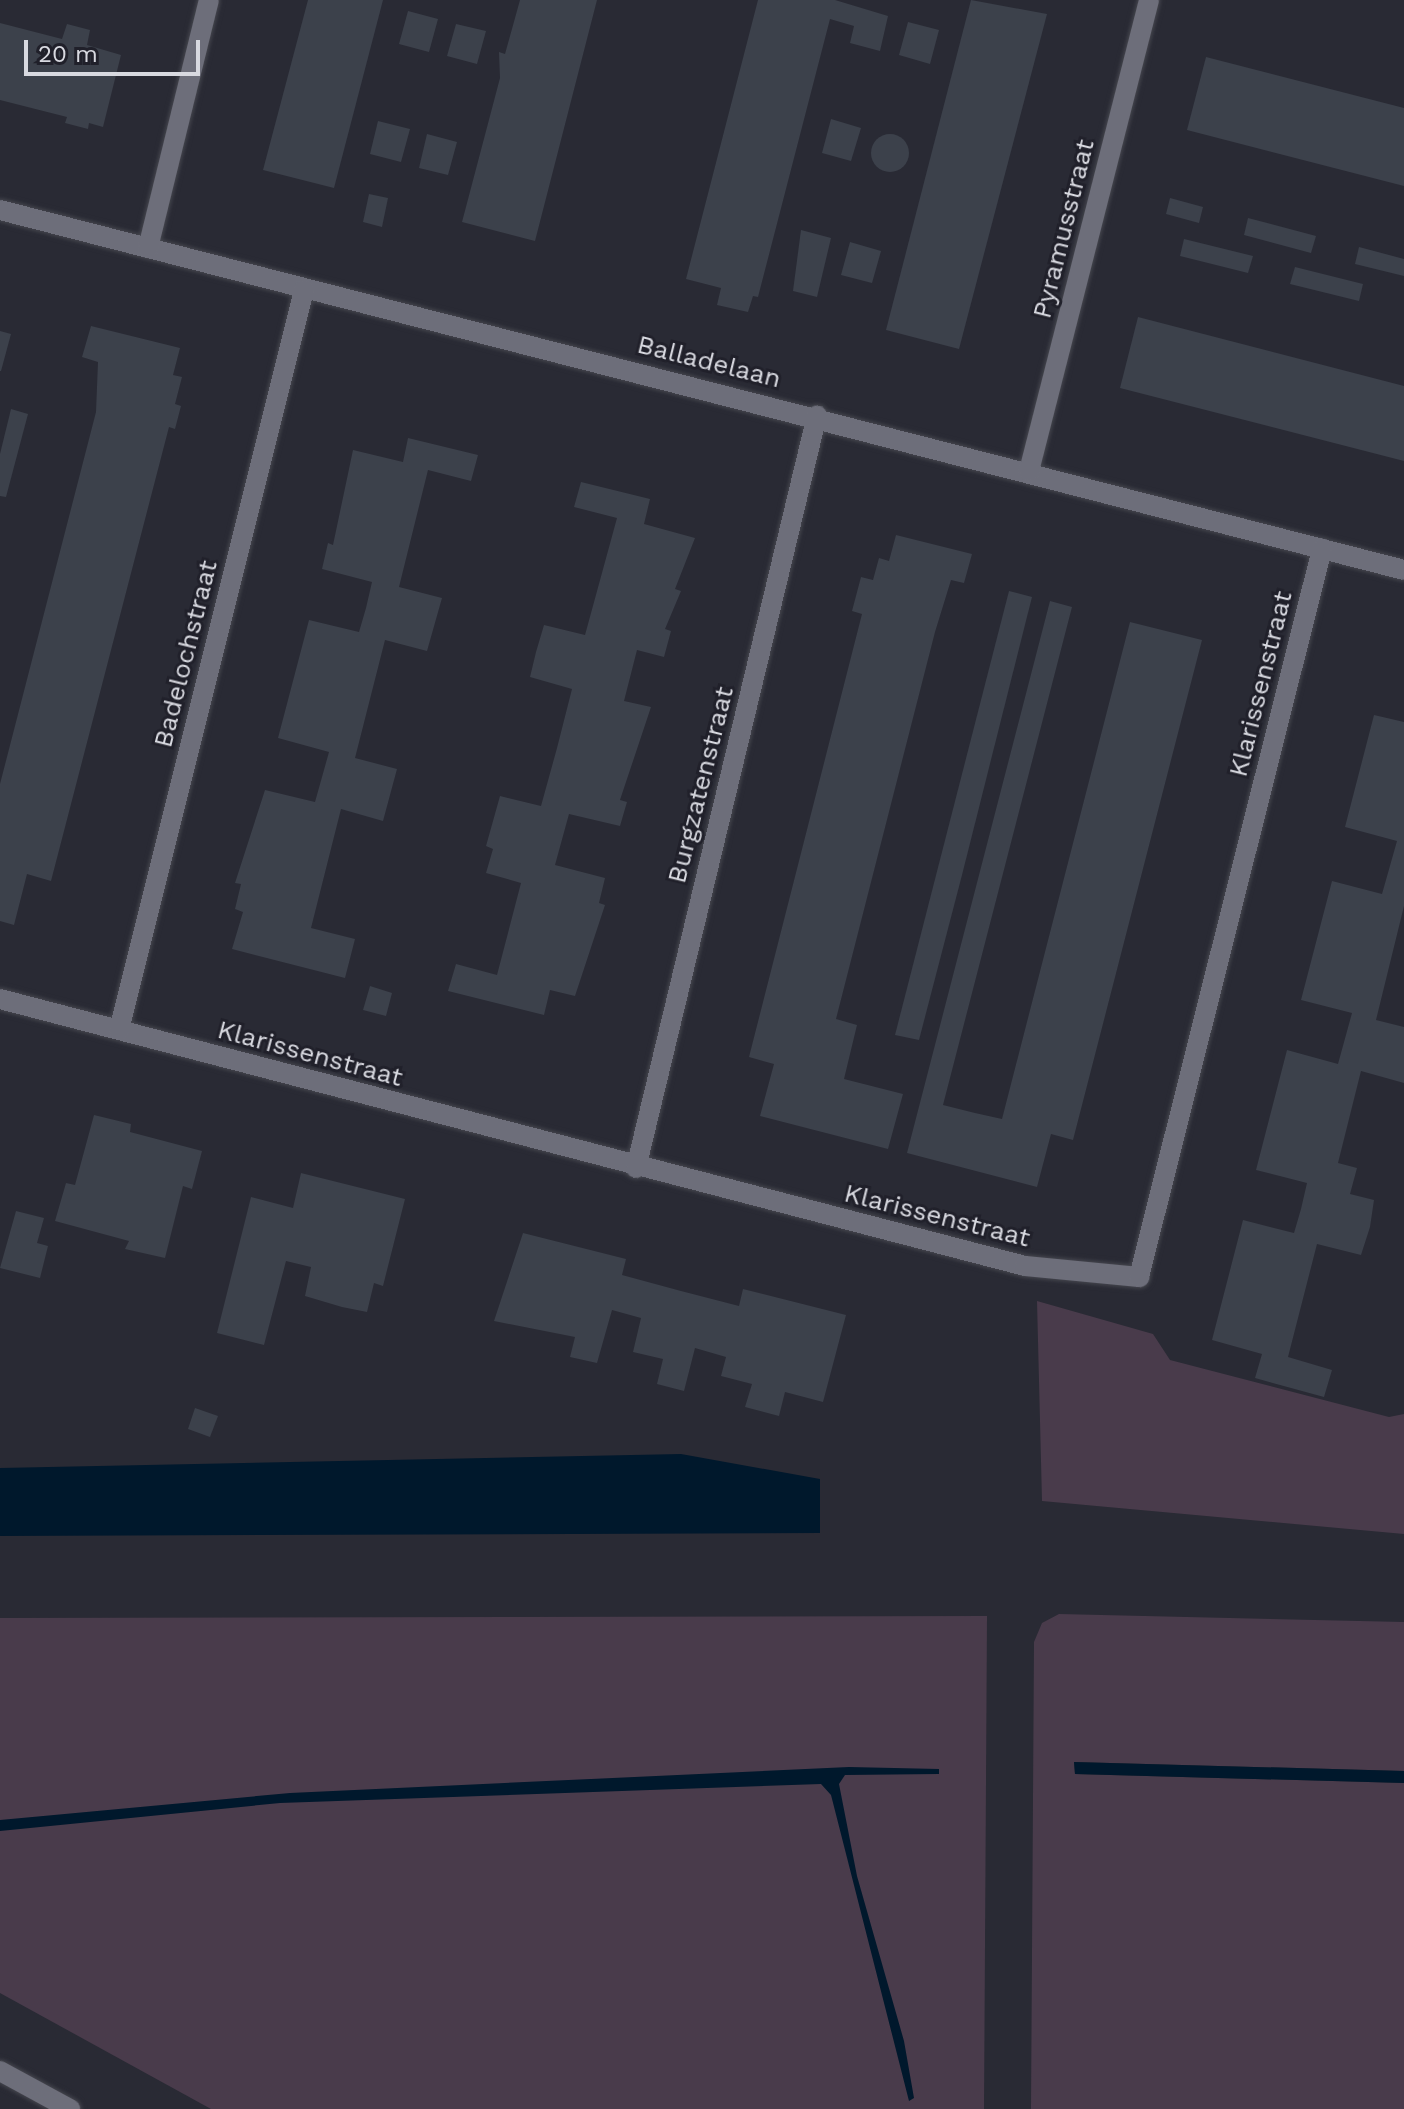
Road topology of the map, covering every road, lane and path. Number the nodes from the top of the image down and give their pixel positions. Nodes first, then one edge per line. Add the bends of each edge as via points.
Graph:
1 (209, 0) edge
2 (1149, 0) edge
3 (0, 210) edge
4 (148, 248) junction
5 (304, 290) junction
6 (817, 415) junction
7 (1029, 471) junction
8 (1322, 549) junction
9 (1404, 570) edge
10 (0, 999) edge
11 (119, 1030) junction
12 (636, 1168) junction
13 (0, 2071) edge
14 (70, 2109) edge

1 - 4 street
2 - 7 street, Pyramusstraat
3 - 4 street, Balladelaan
4 - 5 street, Balladelaan
5 - 6 street, Balladelaan
5 - 11 street, Badelochstraat
6 - 7 street, Balladelaan
6 - 12 street, Burgzatenstraat
7 - 8 street, Balladelaan
8 - 9 street, Balladelaan
8 - 12 street, Klarissenstraat via 1139,1277 1025,1266
10 - 11 street, Klarissenstraat
11 - 12 street, Klarissenstraat
13 - 14 street

